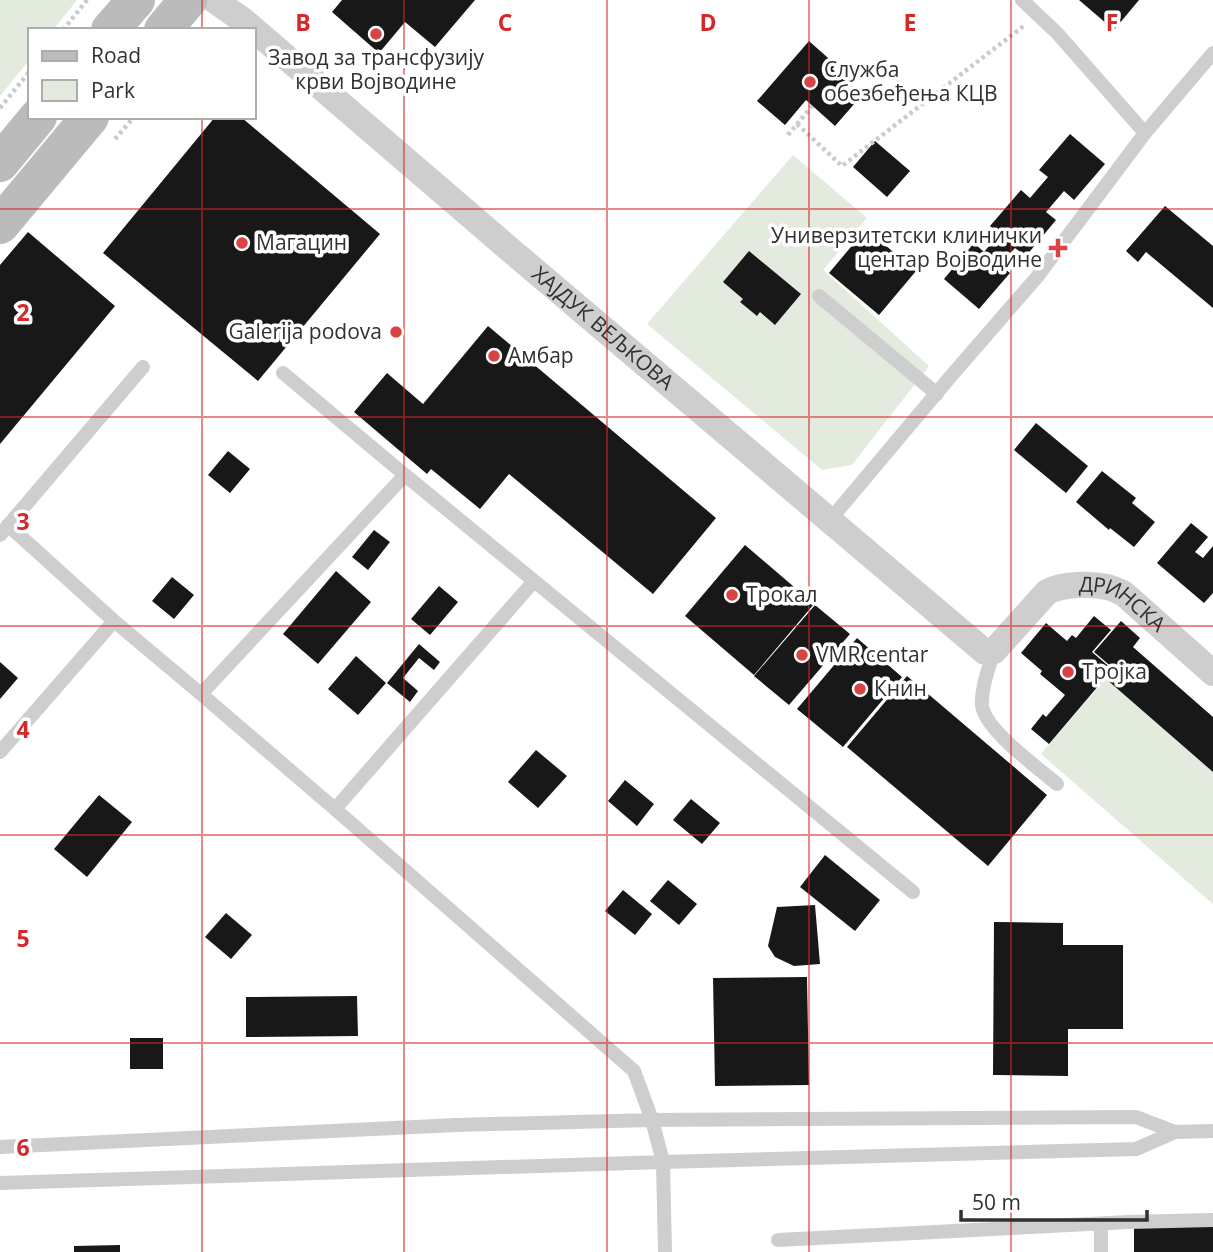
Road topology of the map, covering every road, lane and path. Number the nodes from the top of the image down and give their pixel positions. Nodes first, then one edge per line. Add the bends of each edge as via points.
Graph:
1 (87, 0) edge
2 (136, 0) edge
3 (188, 0) edge
4 (214, 0) edge
5 (1022, 0) edge
6 (1038, 15) junction
7 (65, 28) edge
8 (112, 28) edge
9 (165, 28) edge
10 (252, 28) edge
11 (256, 31) edge
12 (1213, 53) edge
13 (28, 73) edge
14 (812, 106) dead end
15 (0, 108) edge
16 (36, 119) edge
17 (88, 119) edge
18 (797, 124) junction
19 (1145, 133) junction
20 (788, 135) dead end
21 (0, 163) edge
22 (0, 225) edge
23 (819, 296) dead end
24 (143, 367) dead end
25 (283, 373) dead end
26 (937, 394) junction
27 (405, 475) junction
28 (830, 520) junction
29 (4, 530) edge
30 (534, 581) junction
31 (114, 621) junction
32 (994, 651) junction
33 (1213, 673) edge
34 (201, 694) junction
35 (0, 752) edge
36 (1057, 784) dead end
37 (335, 809) junction
38 (913, 892) dead end
39 (652, 1120) junction
40 (1213, 1131) edge
41 (1175, 1132) junction
42 (0, 1147) edge
43 (663, 1162) junction
44 (0, 1183) edge
45 (1213, 1220) edge
46 (1101, 1224) junction
47 (778, 1240) dead end
48 (665, 1252) edge
49 (1101, 1252) edge

1 - 7 path
2 - 8 street
3 - 9 street
4 - 10 street, ХАЈДУК ВЕЉКОВА
5 - 6 lane
6 - 18 path via 842,166
6 - 19 lane
11 - 28 street, ХАЈДУК ВЕЉКОВА
12 - 19 lane
13 - 15 path
14 - 18 path
16 - 21 street
17 - 22 street
18 - 20 path
19 - 26 lane via 1037,278
23 - 26 lane
24 - 29 lane
25 - 27 lane
26 - 28 lane
27 - 30 lane
27 - 34 lane
28 - 32 street, ХАЈДУК ВЕЉКОВА via 985,652
29 - 31 lane
30 - 37 lane
30 - 38 lane
31 - 34 lane
31 - 35 lane
32 - 33 street, ДРИНСКА via 1046,592 1065,586 1107,587 1123,593
32 - 36 lane via 982,707 992,727
34 - 37 lane
37 - 39 lane via 634,1071
39 - 41 lane via 1136,1117
39 - 42 lane via 442,1125
39 - 43 lane
40 - 41 lane
41 - 43 lane via 1136,1149
43 - 44 lane
43 - 48 lane
45 - 46 lane
46 - 47 lane
46 - 49 lane

